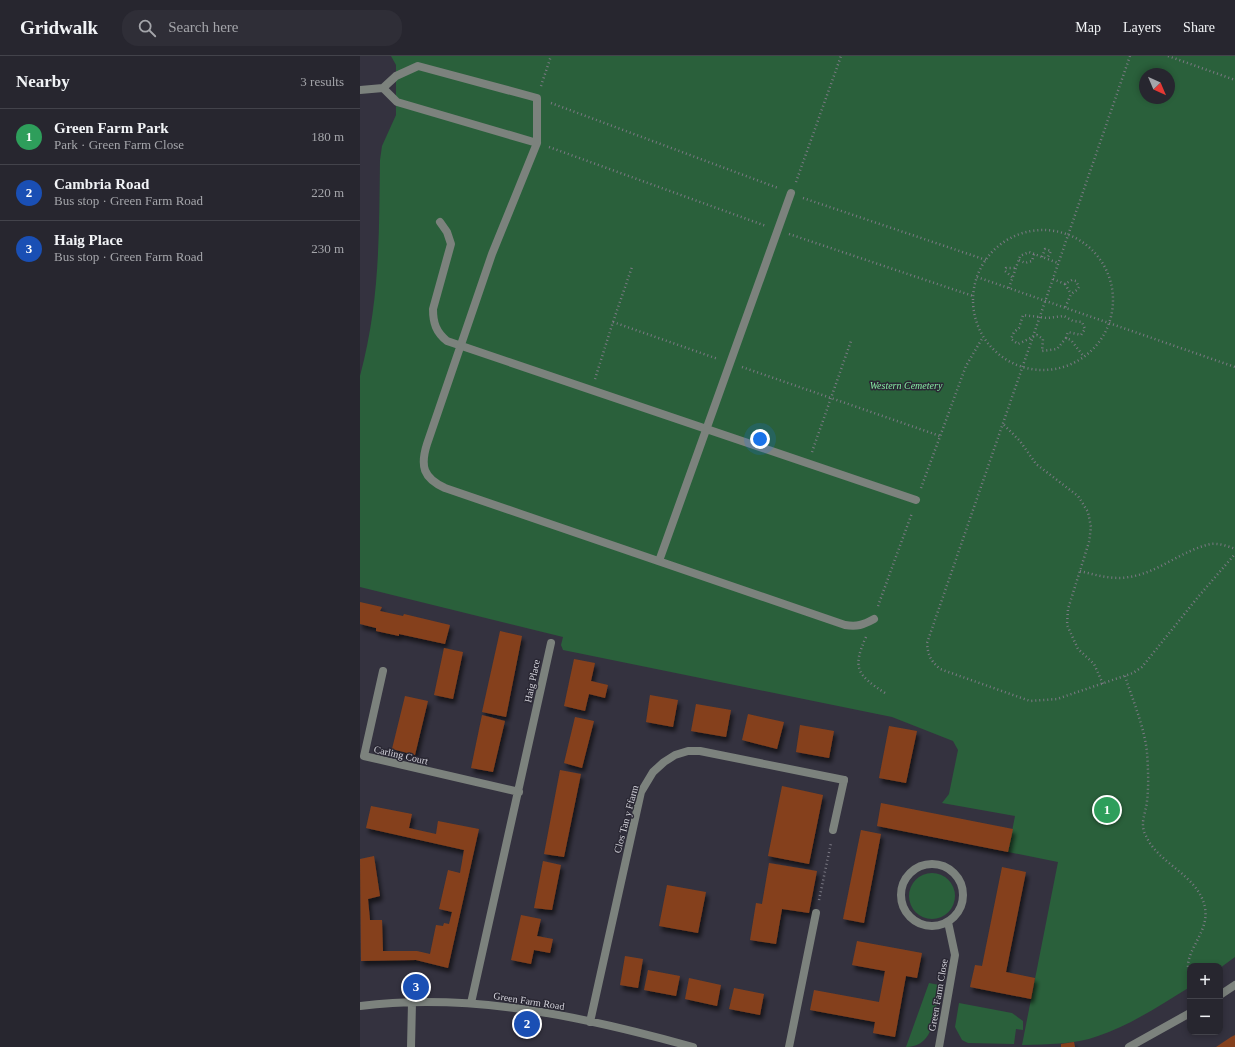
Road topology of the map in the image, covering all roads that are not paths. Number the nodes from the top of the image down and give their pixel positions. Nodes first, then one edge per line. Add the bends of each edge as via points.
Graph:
1 (383, 88) junction
2 (360, 90) edge
3 (537, 143) junction
4 (791, 193) road end
5 (440, 222) dead end
6 (460, 347) junction
7 (707, 428) junction
8 (916, 500) road end
9 (659, 561) junction
10 (874, 619) road end
11 (551, 643) dead end
12 (383, 671) dead end
13 (518, 792) junction
14 (833, 830) road end
15 (816, 912) road end
16 (948, 922) junction
17 (1235, 985) edge
18 (1223, 993) edge
19 (412, 1002) junction
20 (471, 1003) junction
21 (360, 1006) edge
22 (1187, 1015) edge
23 (590, 1022) junction
24 (411, 1047) edge
25 (693, 1047) edge
26 (789, 1047) edge
27 (940, 1047) edge
28 (1130, 1047) edge

1 - 2 street
1 - 3 street via 396,102
1 - 3 street via 396,76 418,66 537,98
3 - 6 street via 492,254
4 - 7 street
5 - 6 street via 451,244 433,317 436,329 442,337
6 - 7 street
6 - 9 street via 423,457 426,474 445,488
7 - 8 street
7 - 9 street
9 - 10 street via 845,625 854,627
11 - 13 street, Haig Place
12 - 13 street, Carling Court via 364,756
13 - 20 street, Haig Place
14 - 23 street, Clos Tan y Ffarm via 844,780 700,751 675,755 653,772 641,792
15 - 26 street
16 - 16 street via 938,926 917,923 903,907 902,886 914,869 933,863 944,865 959,878 963,887 962,907
16 - 27 street, Green Farm Close via 955,955
17 - 18 street
19 - 20 street, Green Farm Road
19 - 21 street, Green Farm Road
19 - 24 street
20 - 23 street, Green Farm Road via 503,1006
22 - 28 street
23 - 25 street, Green Farm Road

